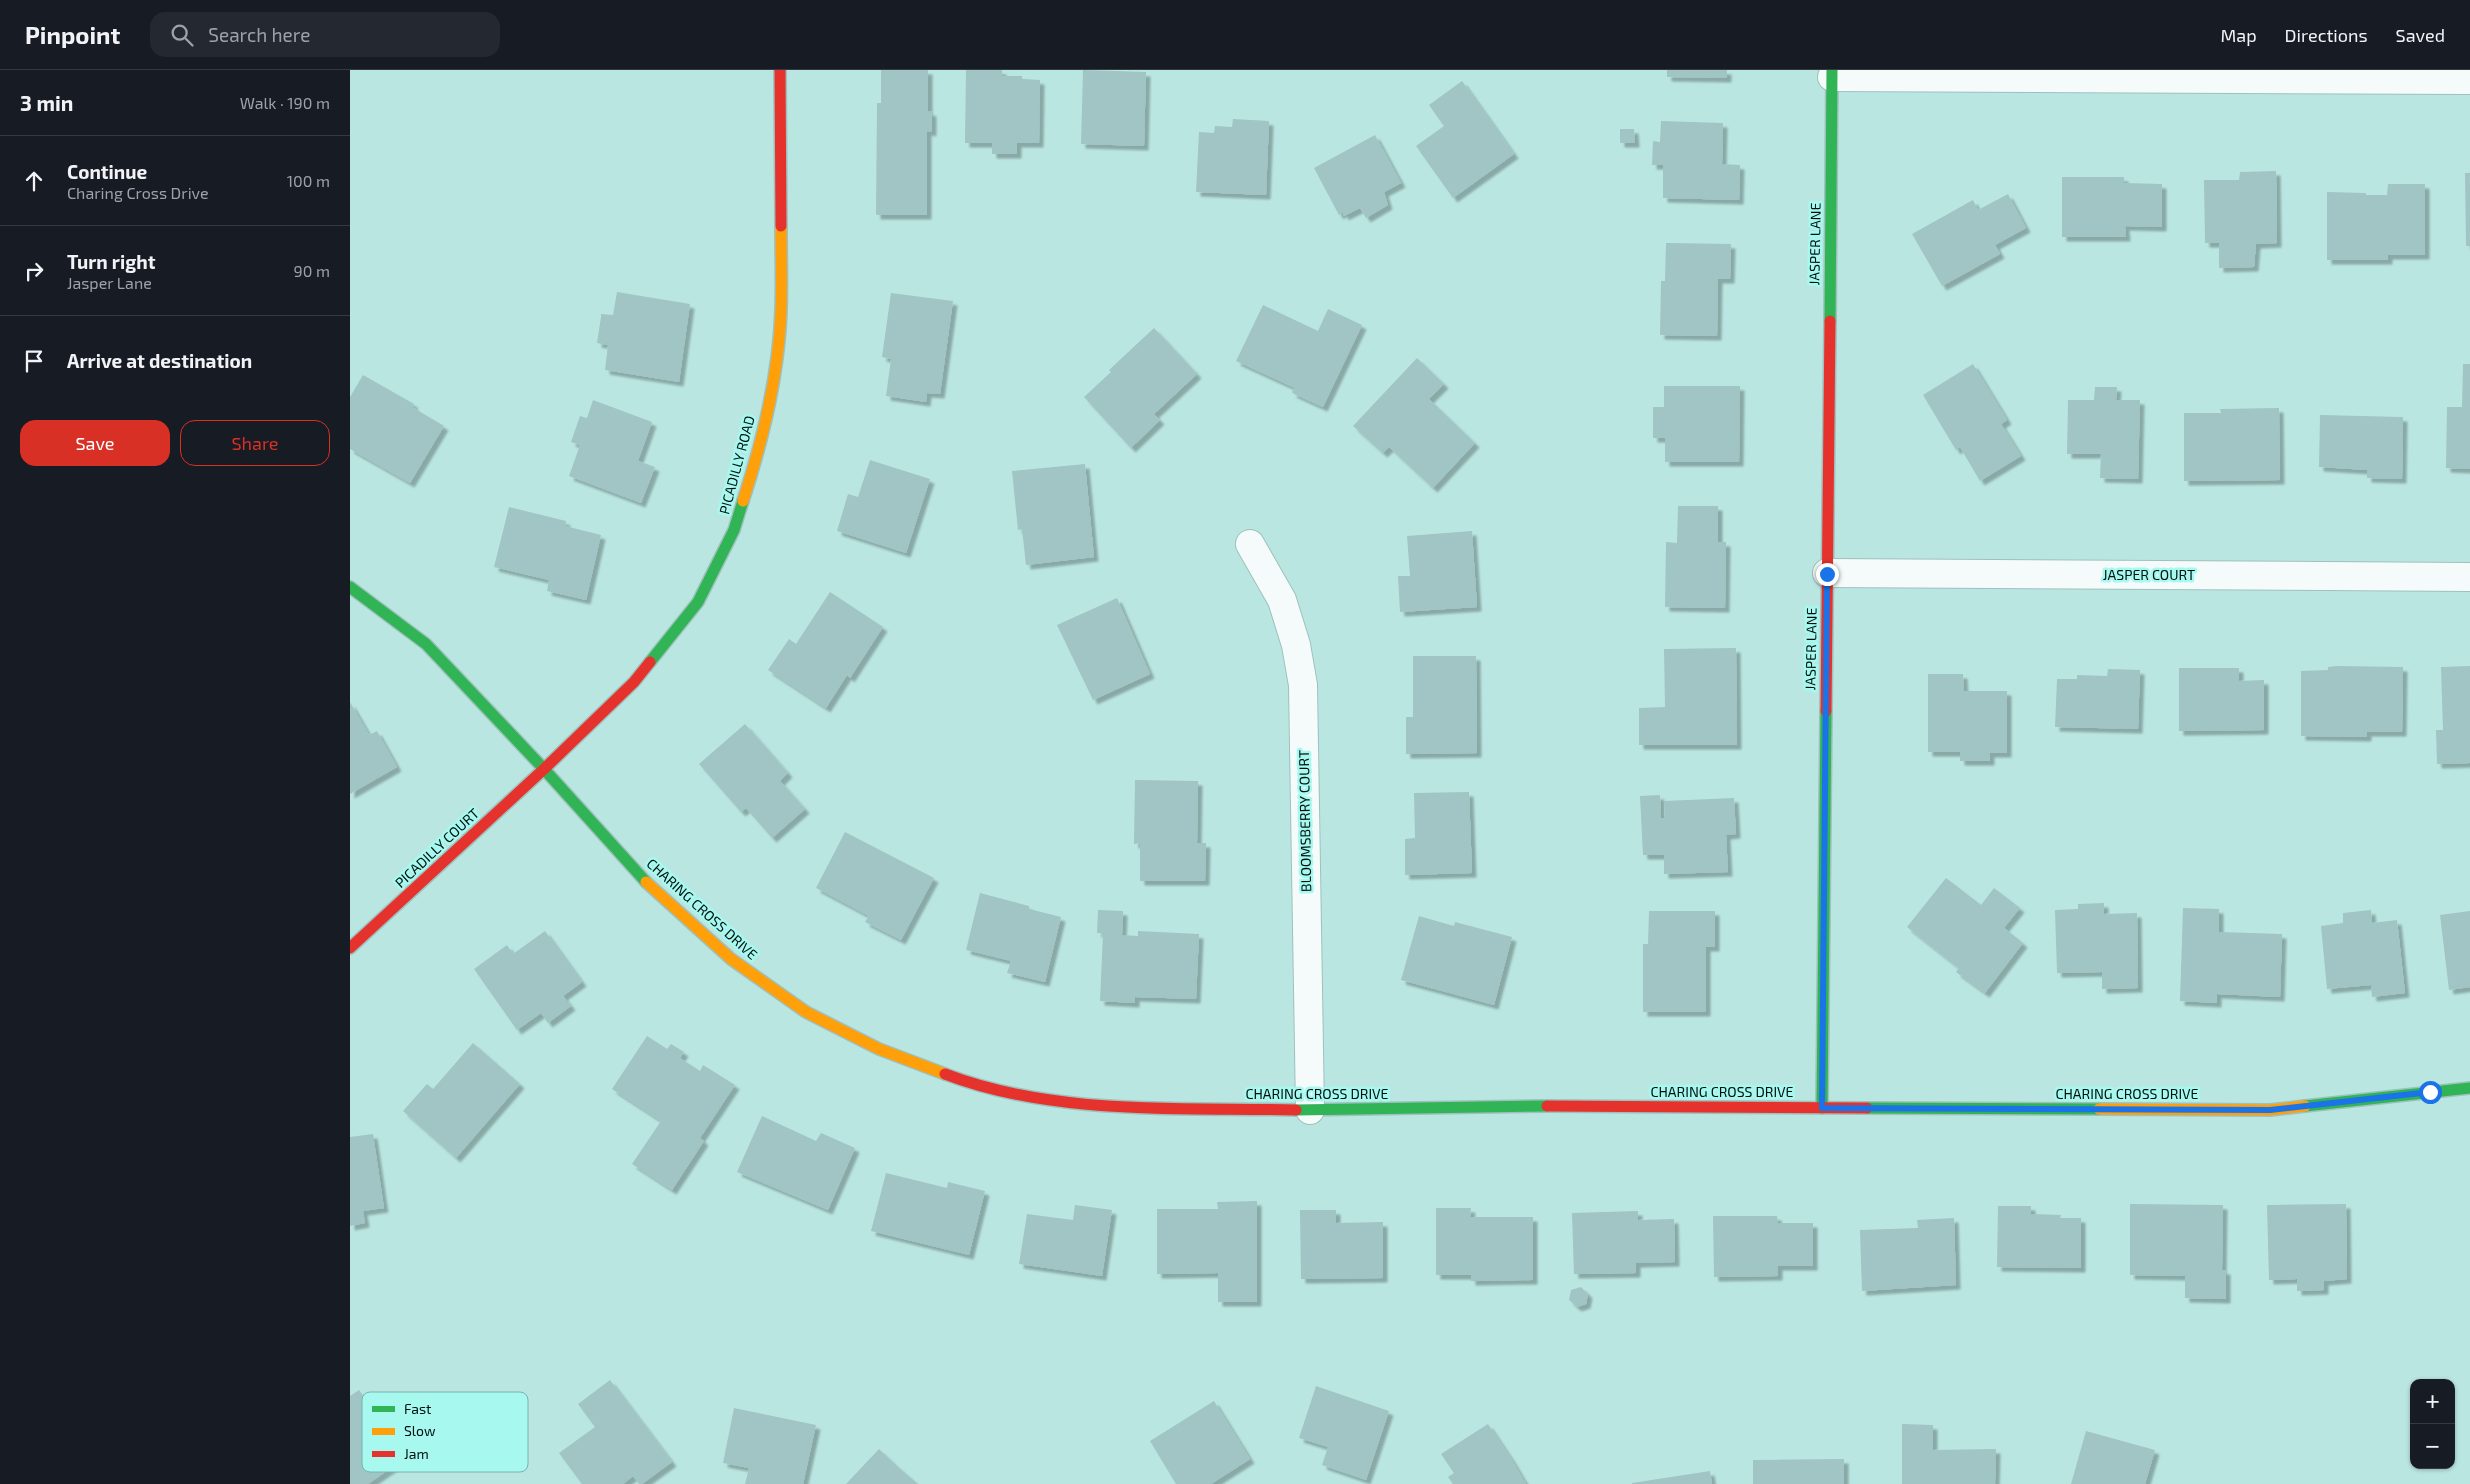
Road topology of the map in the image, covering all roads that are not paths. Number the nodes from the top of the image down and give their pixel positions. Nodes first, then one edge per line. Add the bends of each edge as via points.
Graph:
1 (780, 70) edge
2 (1832, 74) edge
3 (2470, 80) edge
4 (1250, 544) dead end
5 (1827, 574) junction
6 (2470, 577) edge
7 (350, 587) edge
8 (544, 769) junction
9 (350, 948) edge
10 (2470, 1088) edge
11 (1822, 1108) junction
12 (1310, 1110) junction

1 - 8 street, PICADILLY ROAD via 781,312 771,390 758,455 734,530 698,602 634,682
2 - 3 street
2 - 5 street, JASPER LANE
4 - 12 street, BLOOMSBERRY COURT via 1282,600 1296,645 1303,685
5 - 6 street, JASPER COURT
5 - 11 street, JASPER LANE
7 - 8 street, CHARING CROSS DRIVE via 426,644
8 - 9 street, PICADILLY COURT
8 - 12 street, CHARING CROSS DRIVE via 649,886 731,959 806,1012 879,1049 960,1080 1033,1098 1119,1106
10 - 11 street, CHARING CROSS DRIVE via 2270,1110
11 - 12 street, CHARING CROSS DRIVE via 1576,1106

